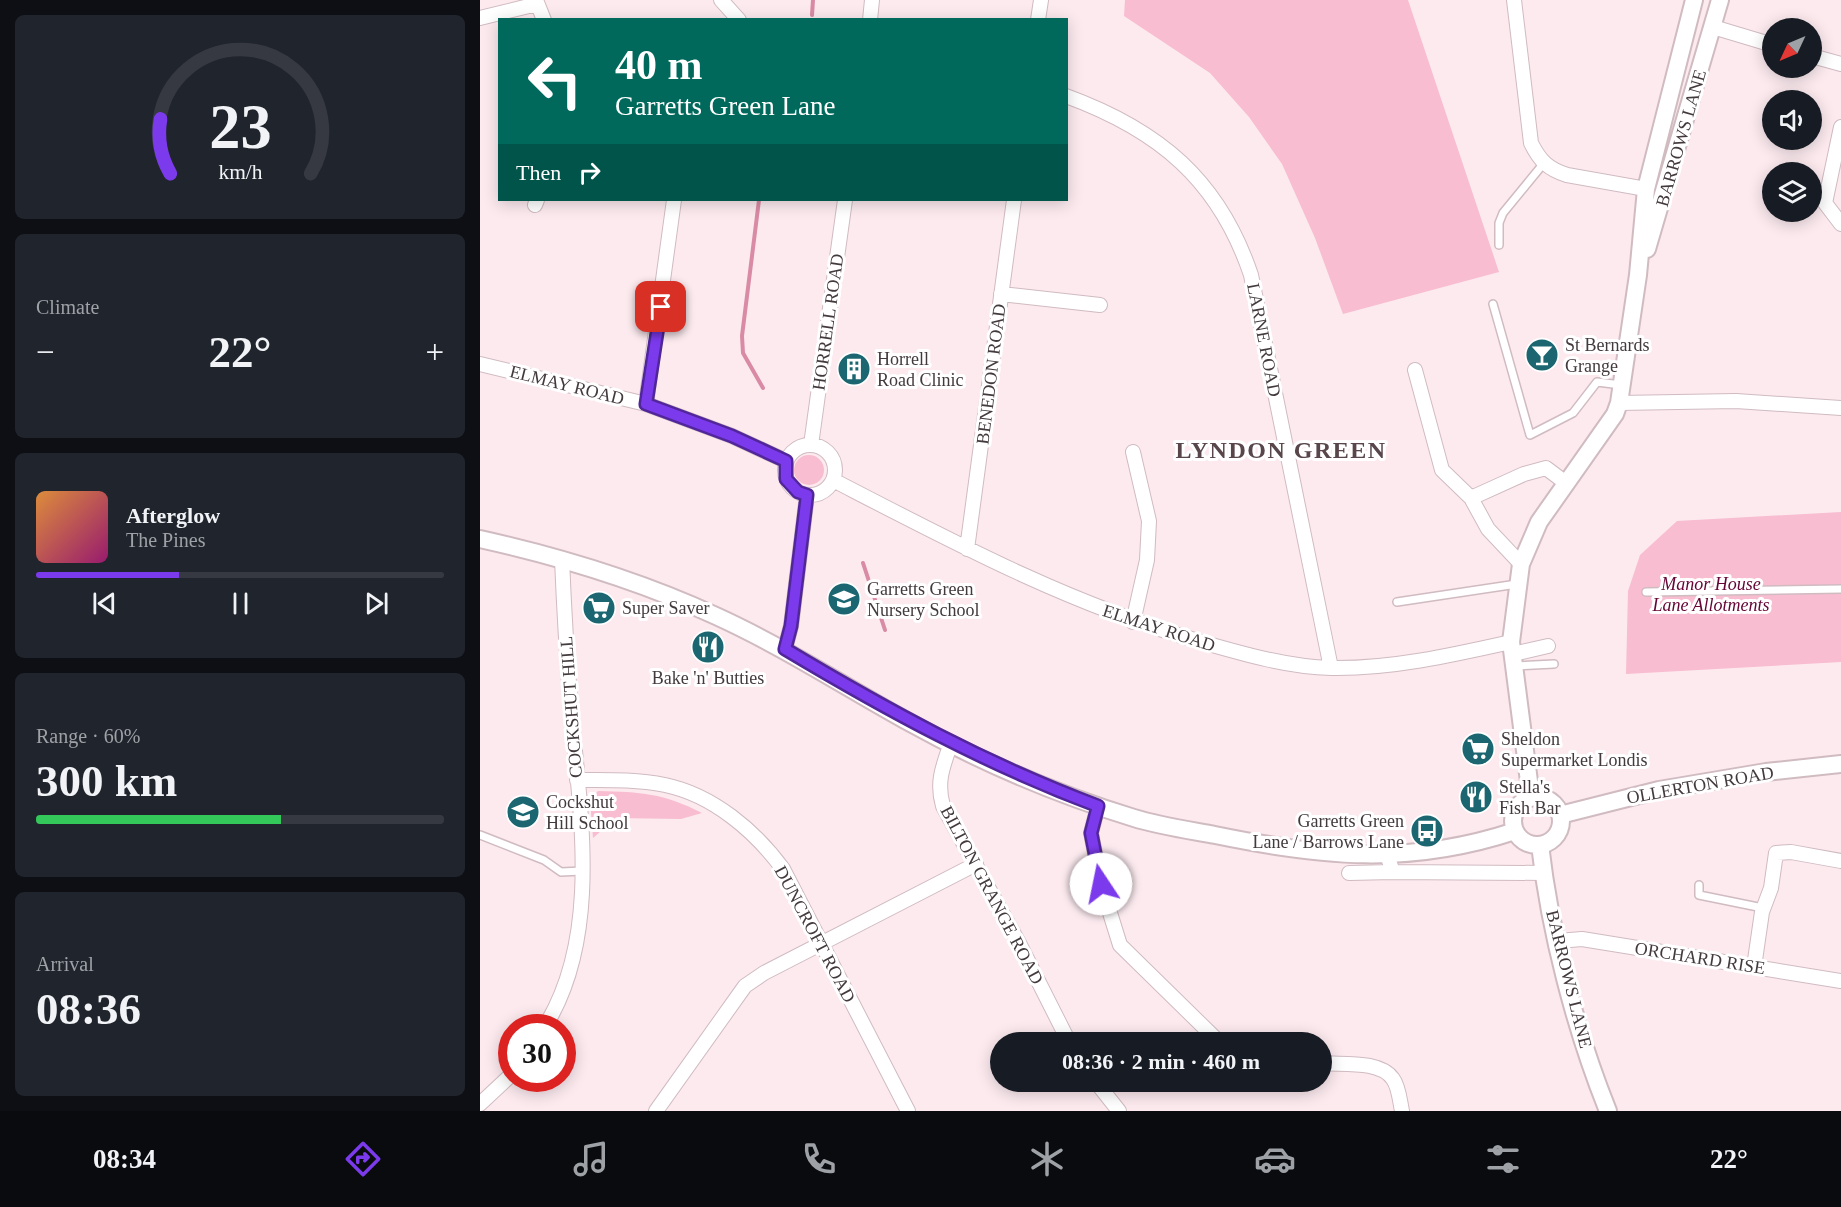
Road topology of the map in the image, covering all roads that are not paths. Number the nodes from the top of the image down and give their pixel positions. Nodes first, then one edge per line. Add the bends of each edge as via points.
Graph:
1 (721, 0) edge
2 (872, 0) edge
3 (1041, 0) edge
4 (1514, 0) edge
5 (1694, 0) edge
6 (1720, 0) edge
7 (537, 2) edge
8 (480, 18) edge
9 (543, 18) edge
10 (737, 18) edge
11 (870, 18) edge
12 (1038, 18) edge
13 (1713, 27) junction
14 (1762, 42) edge
15 (1822, 59) edge
16 (1841, 64) edge
17 (1068, 97) edge
18 (1841, 127) edge
19 (1544, 163) junction
20 (1646, 189) junction
21 (674, 201) edge
22 (845, 201) edge
23 (1014, 201) edge
24 (1841, 224) edge
25 (1499, 245) dead end
26 (1638, 275) junction
27 (1001, 294) junction
28 (1100, 304) dead end
29 (1493, 304) dead end
30 (480, 364) edge
31 (1416, 370) dead end
32 (1621, 385) junction
33 (1619, 403) junction
34 (646, 404) junction
35 (1841, 408) edge
36 (811, 445) junction
37 (1133, 452) dead end
38 (786, 461) junction
39 (833, 480) junction
40 (1566, 483) junction
41 (807, 495) junction
42 (1472, 498) junction
43 (480, 539) edge
44 (967, 549) junction
45 (562, 559) junction
46 (1521, 564) junction
47 (1518, 584) junction
48 (1841, 589) edge
49 (1646, 592) dead end
50 (1397, 602) dead end
51 (1133, 622) junction
52 (1548, 646) dead end
53 (785, 649) junction
54 (1513, 654) junction
55 (1554, 664) dead end
56 (1331, 668) junction
57 (951, 743) junction
58 (1841, 764) edge
59 (577, 780) junction
60 (1531, 797) junction
61 (1098, 806) junction
62 (1560, 815) junction
63 (1515, 831) junction
64 (480, 835) edge
65 (1540, 845) junction
66 (1387, 855) junction
67 (1841, 861) edge
68 (976, 864) junction
69 (582, 871) junction
70 (1393, 872) junction
71 (1349, 873) dead end
72 (1543, 873) junction
73 (1699, 885) dead end
74 (1763, 908) junction
75 (1558, 941) junction
76 (821, 944) junction
77 (1754, 967) junction
78 (1841, 981) edge
79 (553, 1014) edge
80 (1064, 1032) edge
81 (1209, 1032) edge
82 (1332, 1064) edge
83 (498, 1087) edge
84 (1104, 1092) edge
85 (480, 1104) edge
86 (1117, 1110) edge
87 (656, 1111) edge
88 (908, 1111) edge
89 (1402, 1111) edge
90 (1608, 1111) edge

1 - 10 street
2 - 11 street
3 - 12 street
4 - 19 street via 1531,142
5 - 20 street, BARROWS LANE
6 - 13 street, BARROWS LANE
7 - 8 street
7 - 9 street
13 - 14 street
13 - 26 street, BARROWS LANE
15 - 16 street
17 - 56 street, LARNE ROAD via 1109,111 1172,153 1214,198 1230,222 1251,275
18 - 24 street via 1825,203
19 - 20 street via 1567,175
19 - 25 lane via 1503,213
20 - 26 street, BARROWS LANE
21 - 34 street
22 - 36 street, HORRELL ROAD
23 - 27 street, BENEDON ROAD
26 - 32 street, BARROWS LANE
27 - 28 street
27 - 44 street, BENEDON ROAD
29 - 32 lane via 1530,435 1574,413 1597,382
30 - 34 street, ELMAY ROAD
31 - 42 street via 1438,462 1447,477
32 - 33 street, BARROWS LANE
33 - 35 street via 1736,402
33 - 40 street, BARROWS LANE
34 - 38 street, ELMAY ROAD
36 - 38 street via 796,449
36 - 39 street via 831,457
37 - 51 street via 1149,521 1147,560
38 - 41 street via 786,479 798,492
39 - 41 street via 825,490
39 - 44 street, ELMAY ROAD
40 - 42 street via 1546,468
40 - 46 street, BARROWS LANE via 1539,522
41 - 53 street
42 - 46 street via 1488,529
43 - 45 street
44 - 51 street, ELMAY ROAD
45 - 53 street via 655,589
45 - 59 street, COCKSHUT HILL
46 - 47 street, BARROWS LANE
47 - 50 lane
47 - 54 street, BARROWS LANE
48 - 49 lane
51 - 56 street, ELMAY ROAD via 1229,650
52 - 54 street, ELMAY ROAD
53 - 57 street
54 - 55 lane
54 - 56 street, ELMAY ROAD
54 - 60 street, BARROWS LANE
57 - 61 street via 1034,782
57 - 68 street, BILTON GRANGE ROAD via 938,789 943,806
58 - 62 street, OLLERTON ROAD via 1659,790
59 - 69 street, COCKSHUT HILL
59 - 76 street, DUNCROFT ROAD via 668,786 719,808 742,824 783,869
60 - 62 street via 1550,800
60 - 63 street via 1515,811
61 - 66 street via 1136,819 1291,850
61 - 81 street via 1091,833 1101,884 1120,945
62 - 65 street via 1559,831
63 - 65 street via 1527,843
63 - 66 street via 1437,850
64 - 69 lane via 544,860 561,872
65 - 72 street, BARROWS LANE
66 - 70 street
67 - 74 street via 1776,853 1771,888
68 - 76 street
68 - 80 street, BILTON GRANGE ROAD
69 - 79 street, COCKSHUT HILL via 580,919 573,956
70 - 71 street
70 - 72 street
72 - 75 street, BARROWS LANE
73 - 74 lane via 1699,895
74 - 77 street
75 - 77 street, ORCHARD RISE via 1582,939
75 - 90 street, BARROWS LANE via 1579,1033
76 - 87 street via 745,986
76 - 88 street, DUNCROFT ROAD
77 - 78 street, ORCHARD RISE
82 - 89 street via 1375,1067 1386,1072 1394,1080
83 - 85 street
84 - 86 street

